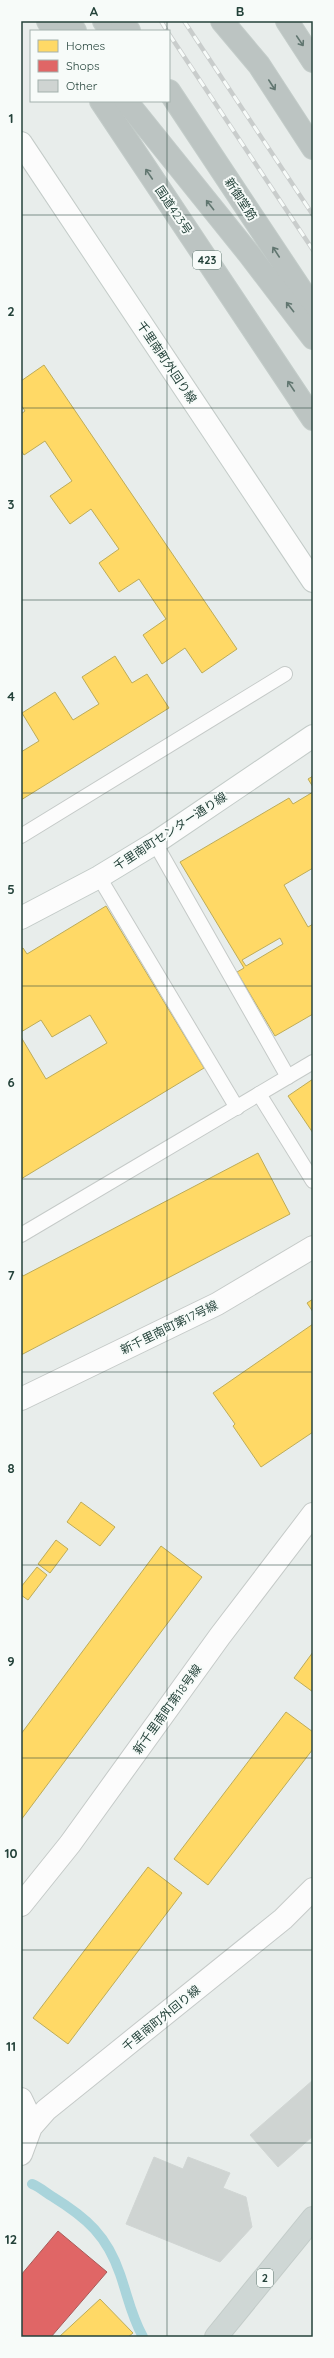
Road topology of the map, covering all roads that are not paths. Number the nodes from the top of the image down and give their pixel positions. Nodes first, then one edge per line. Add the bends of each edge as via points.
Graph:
1 (48, 21) edge
2 (68, 21) edge
3 (104, 21) edge
4 (122, 21) edge
5 (222, 21) edge
6 (239, 21) edge
7 (286, 21) edge
8 (53, 30) edge
9 (74, 30) edge
10 (110, 30) edge
11 (128, 30) edge
12 (313, 61) edge
13 (259, 65) junction
14 (170, 92) edge
15 (102, 102) edge
16 (127, 102) edge
17 (165, 102) edge
18 (21, 143) edge
19 (313, 148) edge
20 (221, 169) junction
21 (313, 308) edge
22 (313, 338) edge
23 (313, 419) edge
24 (313, 581) edge
25 (285, 674) dead end
26 (313, 736) edge
27 (21, 836) edge
28 (155, 843) junction
29 (99, 877) junction
30 (21, 918) edge
31 (313, 1062) edge
32 (288, 1077) junction
33 (259, 1094) junction
34 (237, 1108) junction
35 (313, 1182) edge
36 (21, 1235) edge
37 (313, 1247) edge
38 (21, 1400) edge
39 (313, 1514) edge
40 (313, 1889) edge
41 (21, 1905) edge
42 (21, 2099) edge
43 (33, 2124) junction
44 (21, 2154) edge
45 (313, 2218) edge
46 (216, 2337) edge

1 - 8 highway
2 - 9 highway
3 - 10 highway
4 - 11 highway
5 - 13 highway
6 - 13 highway
7 -> 12 highway
13 -> 19 highway
14 - 20 highway, 新御堂筋
23 -> 15 highway, 国道423号 / 423
22 -> 16 highway
17 - 20 highway via 201,153
18 - 24 street, 千里南町外回り線
21 -> 20 highway, 新御堂筋
25 - 27 lane
26 - 28 street, 千里南町センター通り線
28 - 29 street, 千里南町センター通り線
28 - 32 lane
29 - 30 street, 千里南町センター通り線
29 - 34 lane
31 - 32 lane
32 - 33 lane
33 - 34 lane
33 - 35 lane
34 - 36 lane
37 - 38 street, 新千里南町第17号線 via 217,1304
39 - 41 street, 新千里南町第18号線 via 220,1636 70,1844
40 - 43 street, 千里南町外回り線 via 284,1919 46,2110
42 - 43 street
43 - 44 street, 千里南町外回り線
45 - 46 main road, 2

